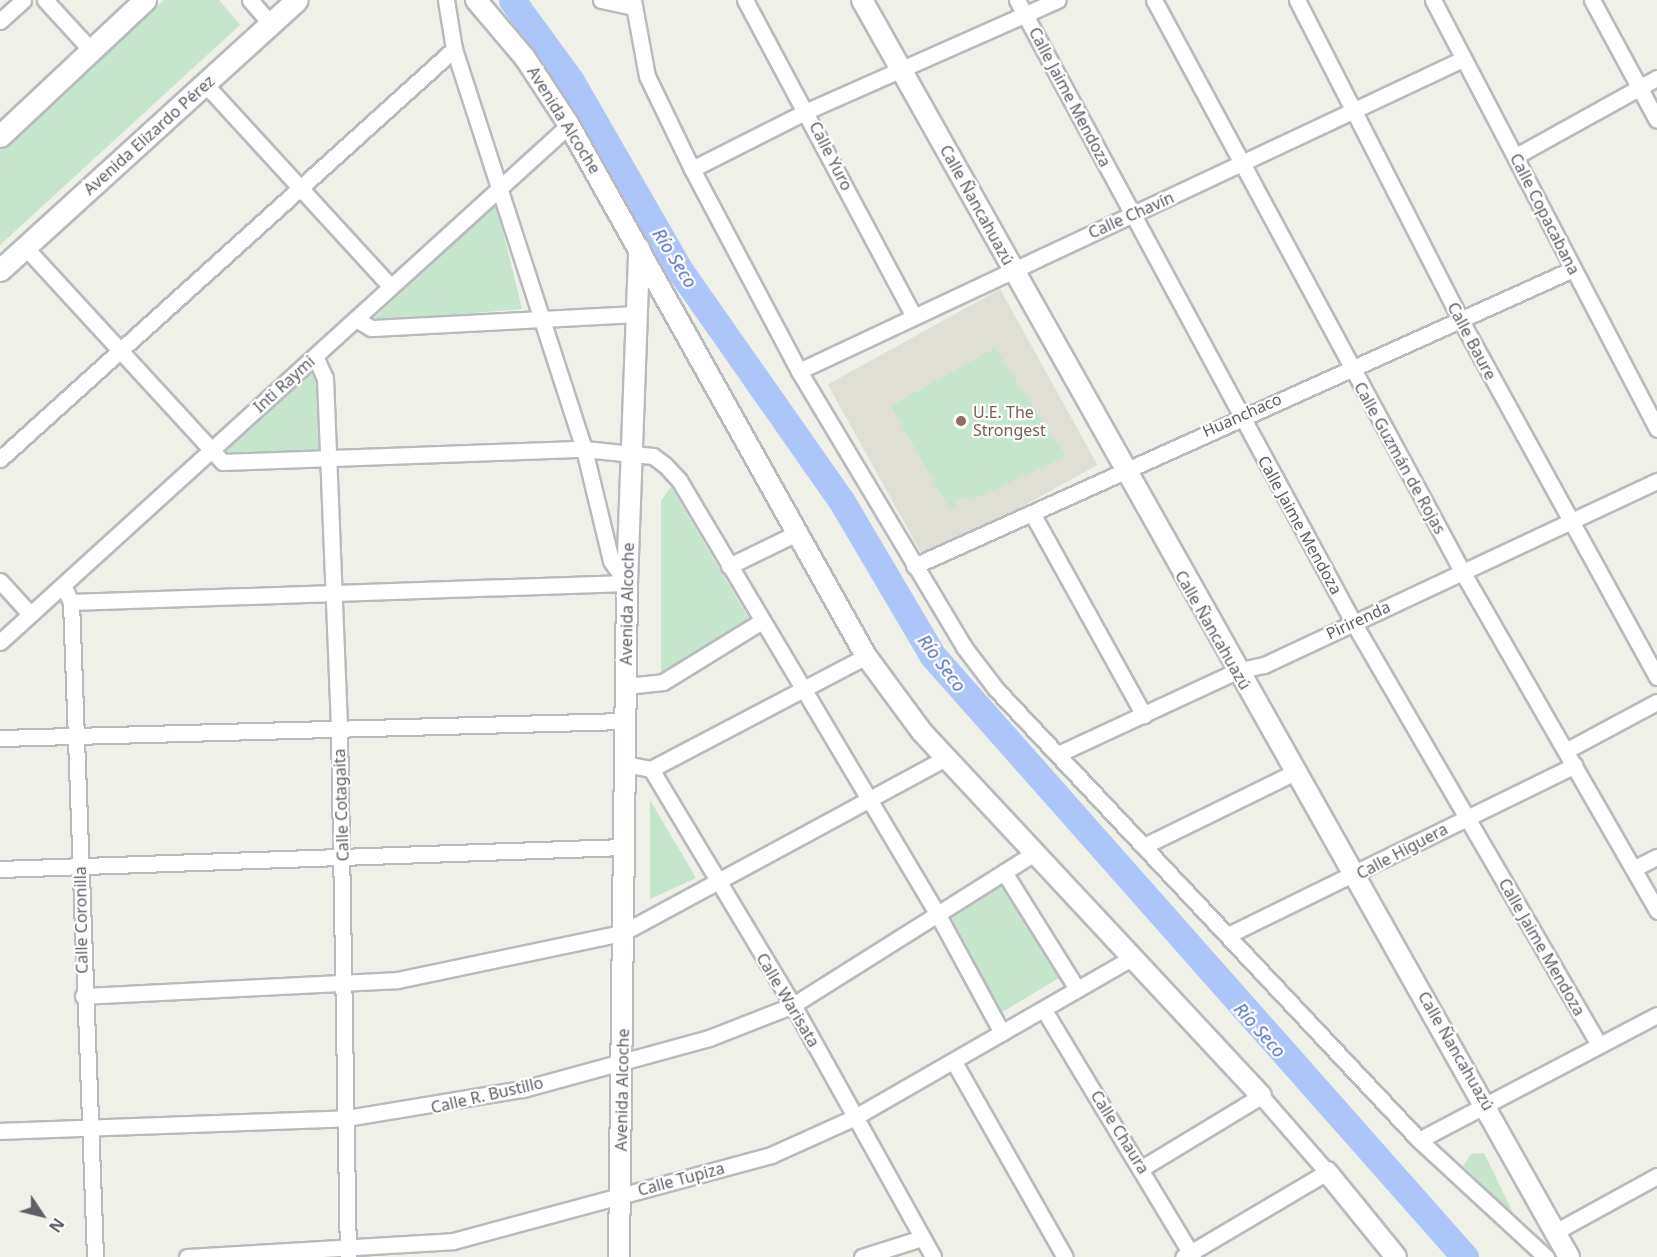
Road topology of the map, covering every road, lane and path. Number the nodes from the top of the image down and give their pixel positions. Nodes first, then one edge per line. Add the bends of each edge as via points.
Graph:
1 (23, 0) edge
2 (45, 0) edge
3 (145, 0) edge
4 (250, 0) edge
5 (297, 0) edge
6 (446, 0) edge
7 (476, 0) edge
8 (601, 0) edge
9 (745, 0) edge
10 (862, 0) edge
11 (1017, 0) edge
12 (1058, 0) edge
13 (1154, 0) edge
14 (1298, 0) edge
15 (1433, 0) edge
16 (1592, 0) edge
17 (633, 4) edge
18 (1026, 15) junction
19 (0, 21) edge
20 (272, 24) junction
21 (454, 49) junction
22 (91, 50) junction
23 (1463, 59) junction
24 (902, 70) junction
25 (1657, 78) edge
26 (205, 84) junction
27 (1640, 87) junction
28 (807, 111) junction
29 (1352, 114) junction
30 (1657, 120) edge
31 (569, 125) junction
32 (0, 136) edge
33 (1516, 156) junction
34 (1240, 166) junction
35 (692, 169) junction
36 (301, 185) junction
37 (499, 188) junction
38 (1132, 214) junction
39 (24, 247) junction
40 (639, 248) junction
41 (1013, 269) junction
42 (1573, 269) junction
43 (0, 270) edge
44 (391, 287) junction
45 (634, 315) junction
46 (913, 315) junction
47 (1459, 318) junction
48 (356, 319) junction
49 (539, 320) junction
50 (118, 352) junction
51 (315, 356) junction
52 (1351, 367) junction
53 (799, 371) junction
54 (1651, 404) edge
55 (1241, 416) junction
56 (1657, 429) edge
57 (584, 449) junction
58 (209, 452) junction
59 (631, 452) junction
60 (0, 459) edge
61 (329, 459) junction
62 (1122, 470) junction
63 (1657, 480) edge
64 (1033, 515) junction
65 (1570, 524) junction
66 (796, 532) junction
67 (729, 566) junction
68 (914, 566) junction
69 (1463, 573) junction
70 (0, 580) edge
71 (627, 584) junction
72 (63, 585) junction
73 (333, 592) junction
74 (71, 602) junction
75 (30, 614) junction
76 (762, 621) junction
77 (1353, 622) junction
78 (0, 642) edge
79 (866, 656) junction
80 (1237, 671) junction
81 (1657, 677) edge
82 (626, 686) junction
83 (804, 689) junction
84 (1657, 702) edge
85 (1143, 715) junction
86 (626, 721) junction
87 (339, 727) junction
88 (75, 734) junction
89 (0, 738) edge
90 (1567, 750) junction
91 (1058, 754) junction
92 (946, 758) junction
93 (625, 764) junction
94 (1575, 765) junction
95 (651, 769) junction
96 (1297, 771) junction
97 (867, 802) junction
98 (1467, 816) junction
99 (1144, 846) junction
100 (624, 847) junction
101 (1034, 853) junction
102 (342, 856) junction
103 (1657, 857) edge
104 (80, 866) junction
105 (1635, 868) junction
106 (0, 869) edge
107 (1004, 872) junction
108 (1356, 875) junction
109 (716, 884) junction
110 (1657, 911) edge
111 (938, 915) junction
112 (622, 933) junction
113 (1228, 935) junction
114 (1131, 958) junction
115 (346, 984) junction
116 (1077, 989) junction
117 (83, 996) junction
118 (793, 1005) junction
119 (1044, 1010) junction
120 (1657, 1015) edge
121 (1002, 1033) junction
122 (1597, 1042) junction
123 (625, 1059) junction
124 (954, 1062) junction
125 (1262, 1096) junction
126 (1488, 1104) junction
127 (855, 1117) junction
128 (347, 1119) junction
129 (89, 1129) junction
130 (0, 1131) edge
131 (1419, 1140) junction
132 (1143, 1168) junction
133 (1327, 1172) junction
134 (1657, 1176) edge
135 (619, 1196) junction
136 (1555, 1232) junction
137 (922, 1238) junction
138 (348, 1253) edge
139 (1189, 1256) edge
140 (95, 1257) edge
141 (187, 1257) edge
142 (619, 1257) edge
143 (862, 1257) edge
144 (933, 1257) edge
145 (1065, 1257) edge
146 (1396, 1257) edge
147 (1546, 1257) edge
148 (1569, 1257) edge

1 - 19 street
2 - 22 street
3 - 22 main road
4 - 20 street
5 - 20 main road, Avenida Elizardo Pérez
6 - 21 street
7 - 31 street, Avenida Alcoche via 525,58
8 - 17 street
9 - 28 street, Calle Yuro
10 - 24 street, Calle Ñancahuazú
11 - 18 street, Calle Jaime Mendoza
12 - 18 street
13 - 34 street, Calle Guzmán de Rojas
14 - 29 street, Calle Baure
15 - 23 street, Calle Copacabana
16 - 27 street
17 - 35 street via 647,76
18 - 24 street
18 - 38 street, Calle Jaime Mendoza
20 - 26 main road, Avenida Elizardo Pérez
21 - 36 street
21 - 37 street
22 - 32 main road
23 - 29 street, Calle Chavín
23 - 33 street, Calle Copacabana
24 - 28 street
24 - 41 street, Calle Ñancahuazú
25 - 27 street
26 - 36 street
26 - 39 main road, Avenida Elizardo Pérez
27 - 30 street
27 - 33 street
28 - 35 street
28 - 46 street, Calle Yuro
29 - 34 street, Calle Chavín
29 - 47 street, Calle Baure
31 - 37 street, Inti Raymi
31 - 40 street, Avenida Alcoche
33 - 42 street, Calle Copacabana
34 - 38 street, Calle Chavín
34 - 52 street, Calle Guzmán de Rojas
35 - 53 street
36 - 44 street
36 - 50 street
37 - 44 street, Inti Raymi
37 - 49 street
38 - 41 street, Calle Chavín
38 - 55 street, Calle Jaime Mendoza
39 - 43 main road, Avenida Elizardo Pérez
39 - 50 street
40 - 45 street, Avenida Alcoche
40 - 66 street
41 - 46 street, Calle Chavín
41 - 62 street, Calle Ñancahuazú
42 - 47 street, Huanchaco
42 - 54 street, Calle Copacabana
44 - 48 street, Inti Raymi
45 - 49 street
45 - 59 street, Avenida Alcoche
46 - 53 street, Calle Chavín
47 - 52 street, Huanchaco
47 - 65 street, Calle Baure
48 - 49 street via 371,328
48 - 51 street, Inti Raymi
49 - 57 street
50 - 58 street
50 - 60 street
51 - 58 street, Inti Raymi
51 - 61 street, Calle Cotagaita via 324,368
52 - 55 street, Huanchaco
52 - 69 street, Calle Guzmán de Rojas
53 - 68 street
54 - 56 street, Calle Copacabana
55 - 62 street, Huanchaco
55 - 77 street, Calle Jaime Mendoza
57 - 59 street
57 - 61 street
57 - 71 street via 611,561
58 - 61 street via 223,462
58 - 72 street, Inti Raymi
59 - 67 street via 653,456 679,480
59 - 71 street, Avenida Alcoche
61 - 73 street, Calle Cotagaita
62 - 64 street, Huanchaco
62 - 80 street, Calle Ñancahuazú
63 - 65 street, Pirirenda
64 - 68 street, Huanchaco
64 - 85 street
65 - 69 street, Pirirenda
65 - 81 street, Calle Baure
66 - 67 street
66 - 79 street
67 - 76 street
68 - 91 street via 996,689
69 - 77 street, Pirirenda
69 - 90 street, Calle Guzmán de Rojas
70 - 75 street
71 - 73 street
71 - 82 street, Avenida Alcoche
72 - 74 street, Calle Coronilla
72 - 75 street, Inti Raymi
73 - 74 street
73 - 87 street, Calle Cotagaita
74 - 88 street, Calle Coronilla
75 - 78 street, Inti Raymi
76 - 82 street via 663,682
76 - 83 street
77 - 80 street, Pirirenda via 1264,665
77 - 98 street, Calle Jaime Mendoza
79 - 83 street
79 - 92 street
80 - 85 street, Pirirenda
80 - 96 street, Calle Ñancahuazú
82 - 86 street, Avenida Alcoche
83 - 95 street
83 - 97 street
84 - 90 street
85 - 91 street, Pirirenda
86 - 87 street
86 - 93 street, Avenida Alcoche
87 - 88 street
87 - 102 street, Calle Cotagaita
88 - 89 street
88 - 104 street, Calle Coronilla
90 - 94 street, Calle Guzmán de Rojas
91 - 99 street
92 - 97 street
92 - 101 street
93 - 95 street
93 - 100 street, Avenida Alcoche
94 - 98 street, Calle Higuera
94 - 105 street, Calle Guzmán de Rojas
95 - 109 street, Calle Warisata
96 - 99 street
96 - 108 street, Calle Ñancahuazú
97 - 109 street
97 - 111 street
98 - 108 street, Calle Higuera
98 - 122 street, Calle Jaime Mendoza
99 - 113 street
100 - 102 street
100 - 112 street, Avenida Alcoche
101 - 107 street, Calle R. Bustillo
101 - 114 street
102 - 104 street
102 - 115 street, Calle Cotagaita
103 - 105 street
104 - 106 street
104 - 117 street, Calle Coronilla
105 - 110 street, Calle Guzmán de Rojas
107 - 111 street, Calle R. Bustillo
107 - 116 street
108 - 113 street, Calle Higuera
108 - 126 street, Calle Ñancahuazú
109 - 112 street
109 - 118 street, Calle Warisata
111 - 118 street, Calle R. Bustillo
111 - 121 street
112 - 115 street via 444,974
112 - 123 street, Avenida Alcoche
113 - 131 street
114 - 116 street, Calle Tupiza
114 - 125 street
115 - 117 street
115 - 128 street, Calle Cotagaita
116 - 119 street, Calle Tupiza
117 - 129 street, Calle Coronilla
118 - 123 street, Calle R. Bustillo via 709,1038
118 - 127 street, Calle Warisata
119 - 121 street, Calle Tupiza
119 - 132 street, Calle Chaura
120 - 122 street
121 - 124 street, Calle Tupiza
122 - 126 street
123 - 128 street, Calle R. Bustillo via 523,1089
123 - 135 street, Avenida Alcoche
124 - 127 street, Calle Tupiza
124 - 145 street
125 - 132 street
125 - 133 street
126 - 131 street
126 - 136 street, Calle Ñancahuazú
127 - 135 street, Calle Tupiza via 771,1155
127 - 137 street, Calle Warisata
128 - 129 street, Calle R. Bustillo
128 - 138 street, Calle Cotagaita
129 - 130 street, Calle R. Bustillo
129 - 140 street, Calle Coronilla
131 - 147 street
132 - 139 street, Calle Chaura
133 - 139 street
133 - 146 street
134 - 136 street
135 - 138 street, Calle Tupiza via 453,1241
135 - 142 street, Avenida Alcoche
136 - 148 street, Calle Ñancahuazú
137 - 143 street
137 - 144 street, Calle Warisata
138 - 141 street, Calle Tupiza

